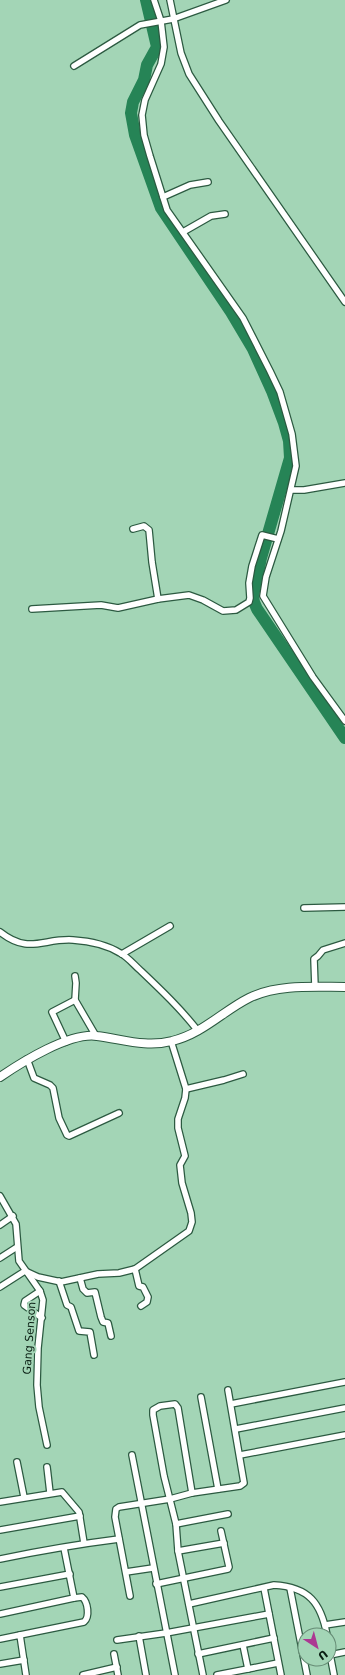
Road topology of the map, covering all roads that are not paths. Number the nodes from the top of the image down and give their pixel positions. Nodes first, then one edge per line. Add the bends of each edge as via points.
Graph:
1 (154, 0) edge
2 (170, 0) edge
3 (226, 0) edge
4 (173, 19) junction
5 (158, 21) junction
6 (74, 66) dead end
7 (208, 182) dead end
8 (163, 197) junction
9 (225, 214) dead end
10 (183, 232) junction
11 (345, 302) edge
12 (345, 483) edge
13 (291, 490) junction
14 (133, 529) dead end
15 (275, 538) junction
16 (158, 599) junction
17 (32, 609) dead end
18 (345, 721) edge
19 (345, 907) edge
20 (304, 908) dead end
21 (170, 926) dead end
22 (0, 932) edge
23 (345, 943) edge
24 (122, 954) junction
25 (75, 976) dead end
26 (315, 987) junction
27 (345, 987) edge
28 (75, 1000) junction
29 (198, 1031) junction
30 (96, 1036) junction
31 (66, 1042) junction
32 (171, 1042) junction
33 (27, 1059) junction
34 (242, 1074) dead end
35 (0, 1077) edge
36 (186, 1089) junction
37 (119, 1113) dead end
38 (0, 1196) edge
39 (13, 1216) junction
40 (0, 1225) edge
41 (17, 1247) junction
42 (0, 1258) edge
43 (135, 1269) junction
44 (25, 1271) junction
45 (80, 1278) junction
46 (58, 1281) junction
47 (0, 1287) edge
48 (40, 1291) junction
49 (141, 1306) dead end
50 (42, 1318) junction
51 (111, 1336) dead end
52 (94, 1355) dead end
53 (345, 1382) edge
54 (228, 1390) dead end
55 (201, 1397) dead end
56 (231, 1404) junction
57 (345, 1408) edge
58 (236, 1429) junction
59 (345, 1435) edge
60 (47, 1445) dead end
61 (132, 1455) dead end
62 (240, 1455) junction
63 (17, 1462) dead end
64 (47, 1467) dead end
65 (218, 1489) junction
66 (50, 1493) junction
67 (192, 1493) junction
68 (24, 1497) junction
69 (170, 1499) junction
70 (0, 1502) edge
71 (141, 1503) junction
72 (228, 1514) dead end
73 (80, 1516) junction
74 (176, 1524) junction
75 (0, 1530) edge
76 (221, 1530) dead end
77 (119, 1539) junction
78 (84, 1543) junction
79 (224, 1543) junction
80 (64, 1548) junction
81 (178, 1551) junction
82 (0, 1559) edge
83 (153, 1568) junction
84 (126, 1572) junction
85 (70, 1574) junction
86 (184, 1579) junction
87 (156, 1584) junction
88 (0, 1587) edge
89 (264, 1588) junction
90 (290, 1588) junction
91 (130, 1596) dead end
92 (74, 1598) junction
93 (189, 1604) junction
94 (0, 1614) edge
95 (269, 1614) junction
96 (345, 1622) edge
97 (325, 1626) joint
98 (193, 1628) junction
99 (166, 1633) junction
100 (20, 1635) junction
101 (139, 1636) junction
102 (274, 1638) junction
103 (0, 1639) edge
104 (117, 1640) dead end
105 (243, 1645) junction
106 (114, 1654) dead end
107 (198, 1654) junction
108 (24, 1660) junction
109 (278, 1663) junction
110 (0, 1664) edge
111 (117, 1667) junction
112 (248, 1669) junction
113 (26, 1675) edge
114 (83, 1675) edge
115 (118, 1675) edge
116 (146, 1675) edge
117 (175, 1675) edge
118 (202, 1675) edge
119 (217, 1675) edge
120 (281, 1675) edge
121 (307, 1675) edge

1 - 5 street
2 - 4 street
3 - 4 street
4 - 5 street
4 - 11 street via 189,74
5 - 6 street via 134,28
5 - 8 street via 163,33 164,54 145,100 142,115 144,135
7 - 8 street via 190,185
8 - 10 street via 167,210
9 - 10 street via 211,216
10 - 13 street via 243,318 280,392 290,424 295,454 296,466
12 - 13 street
13 - 15 street
14 - 16 street via 144,526 149,530
15 - 16 street via 263,534 252,566 249,602 242,606 228,612 189,595
15 - 18 street via 263,596 313,677
16 - 17 street via 118,608 101,605
19 - 20 street
21 - 24 street
22 - 24 street via 25,945 72,940 111,948
23 - 26 street via 323,950 314,959
24 - 29 street
25 - 28 street
26 - 27 street
26 - 29 street via 264,992 247,999
28 - 30 street
28 - 31 street via 52,1012
29 - 32 street
30 - 31 street
30 - 32 street via 131,1043
31 - 33 street
32 - 36 street
33 - 35 street
33 - 37 street via 34,1078 52,1088 57,1111 67,1135 70,1136
34 - 36 street
36 - 43 street via 178,1118 178,1128 185,1156 180,1165 182,1183 192,1222 189,1231
38 - 39 street, Gang Senson
39 - 40 street
39 - 41 street, Gang Senson
41 - 42 street
41 - 44 street, Gang Senson via 19,1261
43 - 45 street
43 - 49 street via 139,1286 143,1287 148,1297 147,1302
44 - 46 street
44 - 47 street
44 - 48 street, Gang Senson
45 - 46 street
45 - 51 street via 87,1293 95,1292 101,1318 103,1322 108,1323
46 - 52 street via 79,1331 90,1332
48 - 50 street, Gang Senson via 43,1300
48 - 50 street via 25,1301 24,1305
50 - 60 street, Gang Senson via 37,1385
53 - 56 street
54 - 56 street
55 - 65 street
56 - 58 street
57 - 58 street
58 - 62 street
59 - 62 street
61 - 71 street
62 - 65 street via 244,1483 240,1486
63 - 68 street
64 - 66 street
65 - 67 street
66 - 68 street
66 - 73 street via 64,1494
67 - 69 street
67 - 69 street via 178,1408 175,1404 160,1406 153,1410 153,1415
68 - 70 street
69 - 71 street
69 - 74 street
71 - 77 street via 116,1509
71 - 83 street
72 - 74 street
73 - 75 street
73 - 78 street
74 - 81 street
76 - 79 street
77 - 78 street
77 - 84 street
78 - 80 street
79 - 81 street
79 - 86 street via 228,1569
80 - 82 street
80 - 85 street
81 - 86 street
83 - 84 street
83 - 87 street
84 - 91 street
85 - 88 street
85 - 92 street
86 - 87 street
86 - 93 street
87 - 99 street
89 - 90 street via 274,1585
89 - 93 street
89 - 95 street
90 - 97 street via 310,1596 315,1601
90 - 121 street
92 - 94 street
92 - 100 street via 82,1597 86,1601 86,1621
93 - 98 street
95 - 98 street
95 - 102 street
96 - 97 street
98 - 99 street
98 - 107 street
99 - 101 street
99 - 117 street
100 - 103 street
100 - 108 street
101 - 104 street
101 - 116 street
102 - 105 street
102 - 109 street
105 - 107 street
105 - 112 street
106 - 111 street
107 - 118 street
108 - 110 street
108 - 113 street
109 - 112 street
109 - 120 street
111 - 114 street
111 - 115 street
112 - 119 street

